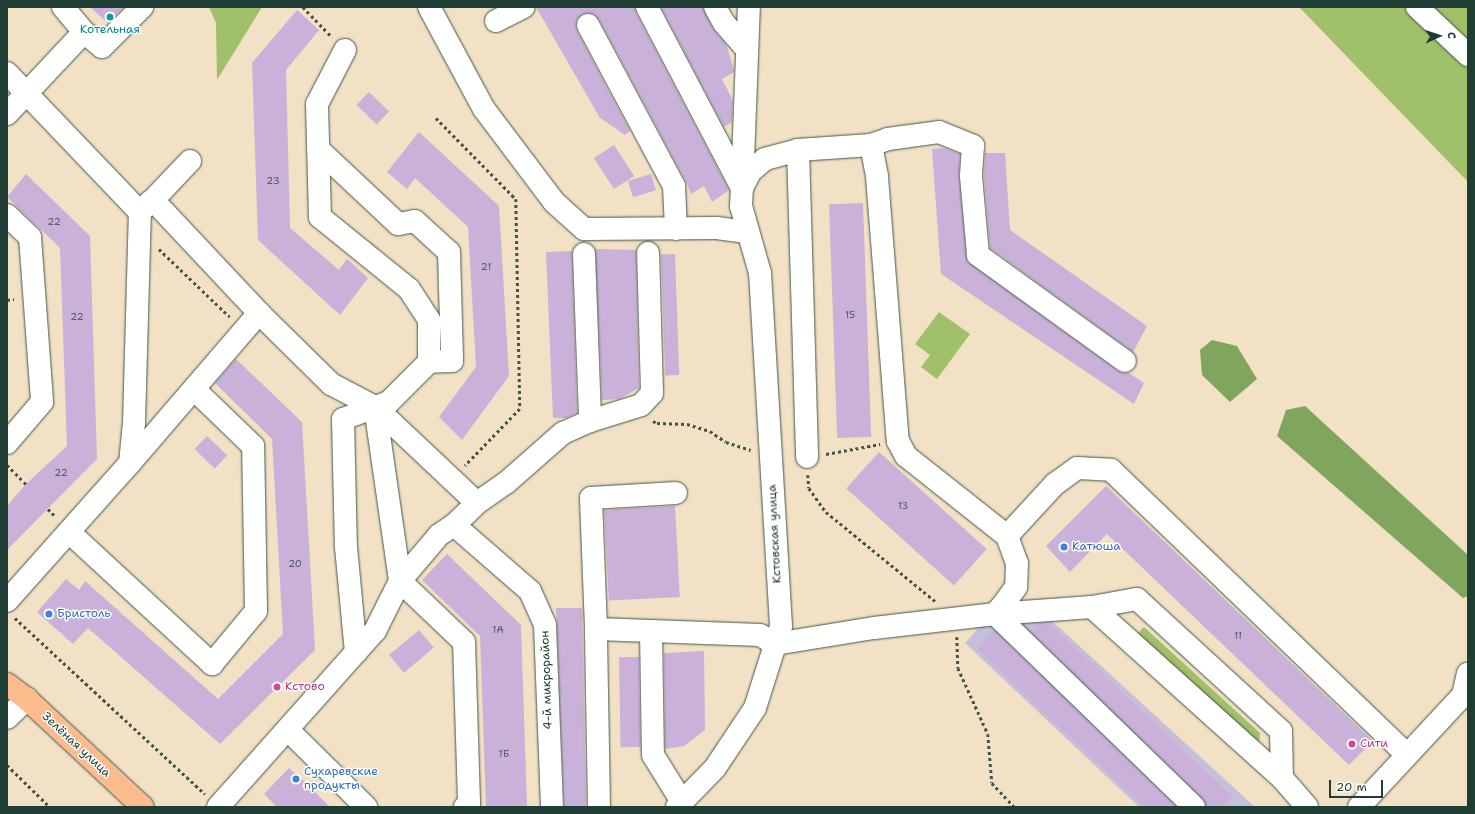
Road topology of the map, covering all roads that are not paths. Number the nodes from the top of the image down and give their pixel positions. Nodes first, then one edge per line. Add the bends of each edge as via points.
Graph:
1 (63, 7) edge
2 (142, 7) edge
3 (429, 7) edge
4 (524, 7) edge
5 (647, 7) edge
6 (715, 7) edge
7 (749, 7) edge
8 (1417, 7) edge
9 (496, 21) dead end
10 (588, 25) dead end
11 (84, 32) junction
12 (747, 49) junction
13 (345, 50) road end
14 (1468, 55) edge
15 (7, 74) edge
16 (26, 94) junction
17 (7, 114) edge
18 (871, 145) junction
19 (318, 149) junction
20 (798, 150) junction
21 (190, 161) dead end
22 (742, 188) junction
23 (144, 214) junction
24 (7, 215) edge
25 (676, 229) junction
26 (748, 232) junction
27 (648, 252) dead end
28 (584, 254) dead end
29 (259, 313) junction
30 (1125, 361) dead end
31 (429, 362) junction
32 (194, 389) junction
33 (374, 407) junction
34 (590, 421) junction
35 (7, 443) edge
36 (807, 457) road end
37 (130, 463) junction
38 (676, 493) dead end
39 (477, 503) junction
40 (454, 525) junction
41 (69, 532) junction
42 (1007, 536) junction
43 (400, 581) junction
44 (1092, 607) junction
45 (10, 609) edge
46 (994, 614) junction
47 (596, 629) junction
48 (651, 631) junction
49 (775, 644) junction
50 (356, 653) junction
51 (1468, 674) edge
52 (7, 684) edge
53 (27, 700) junction
54 (7, 718) edge
55 (288, 730) junction
56 (1407, 755) junction
57 (1282, 778) junction
58 (679, 804) edge
59 (144, 807) edge
60 (218, 807) edge
61 (366, 807) edge
62 (465, 807) edge
63 (552, 807) edge
64 (599, 807) edge
65 (1194, 807) edge
66 (1307, 807) edge
67 (1359, 807) edge

1 - 11 street
2 - 11 street via 102,47
3 - 25 street via 484,109 554,202 584,229
4 - 9 street
5 - 22 street
6 - 12 street via 724,23
7 - 12 street, Кстовская улица
8 - 14 street
10 - 25 street via 674,186
11 - 16 street
12 - 22 street, Кстовская улица
13 - 19 street via 317,104
15 - 16 street
16 - 17 street
16 - 23 street
18 - 20 street
18 - 30 street via 888,139 939,132 973,146 971,176 978,255
18 - 42 street via 877,177 898,441 906,456
19 - 31 street via 320,217 410,290 429,320
19 - 31 street via 398,224 415,221 449,252 452,361
20 - 22 street via 765,159 750,172
20 - 36 street
21 - 23 street
22 - 26 street, Кстовская улица via 741,206
23 - 29 street
23 - 37 street
24 - 35 street via 30,237 42,402
25 - 26 street via 717,228
26 - 49 street, Кстовская улица via 760,273 780,626
27 - 34 street via 652,393 641,405
28 - 34 street
29 - 32 street
29 - 33 street via 331,384
31 - 33 street via 389,402
32 - 37 street
32 - 41 street via 253,446 256,611 212,664
33 - 39 street
33 - 43 street
33 - 50 street via 343,419 346,547
34 - 39 street via 563,433 506,482
37 - 41 street
38 - 47 street via 591,498
39 - 40 street
40 - 43 street via 439,536
40 - 63 street, 4-й микрорайон via 530,591 545,625
41 - 45 street
42 - 46 street via 1017,563 1016,587
42 - 56 street via 1054,484 1077,468 1111,470
43 - 50 street via 375,631
43 - 62 street via 464,642 469,803
44 - 46 street
44 - 57 street
44 - 57 street via 1137,599 1281,731
46 - 49 street via 874,628
46 - 65 street
47 - 48 street
47 - 64 street
48 - 49 street via 760,635
48 - 58 street via 653,755
49 - 58 street, Кстовская улица via 755,708 715,768
50 - 55 street
51 - 56 street via 1463,695
52 - 53 main road, Зелёная улица
53 - 54 street
53 - 59 main road, Зелёная улица
55 - 60 street
55 - 61 street
56 - 67 street
57 - 66 street

